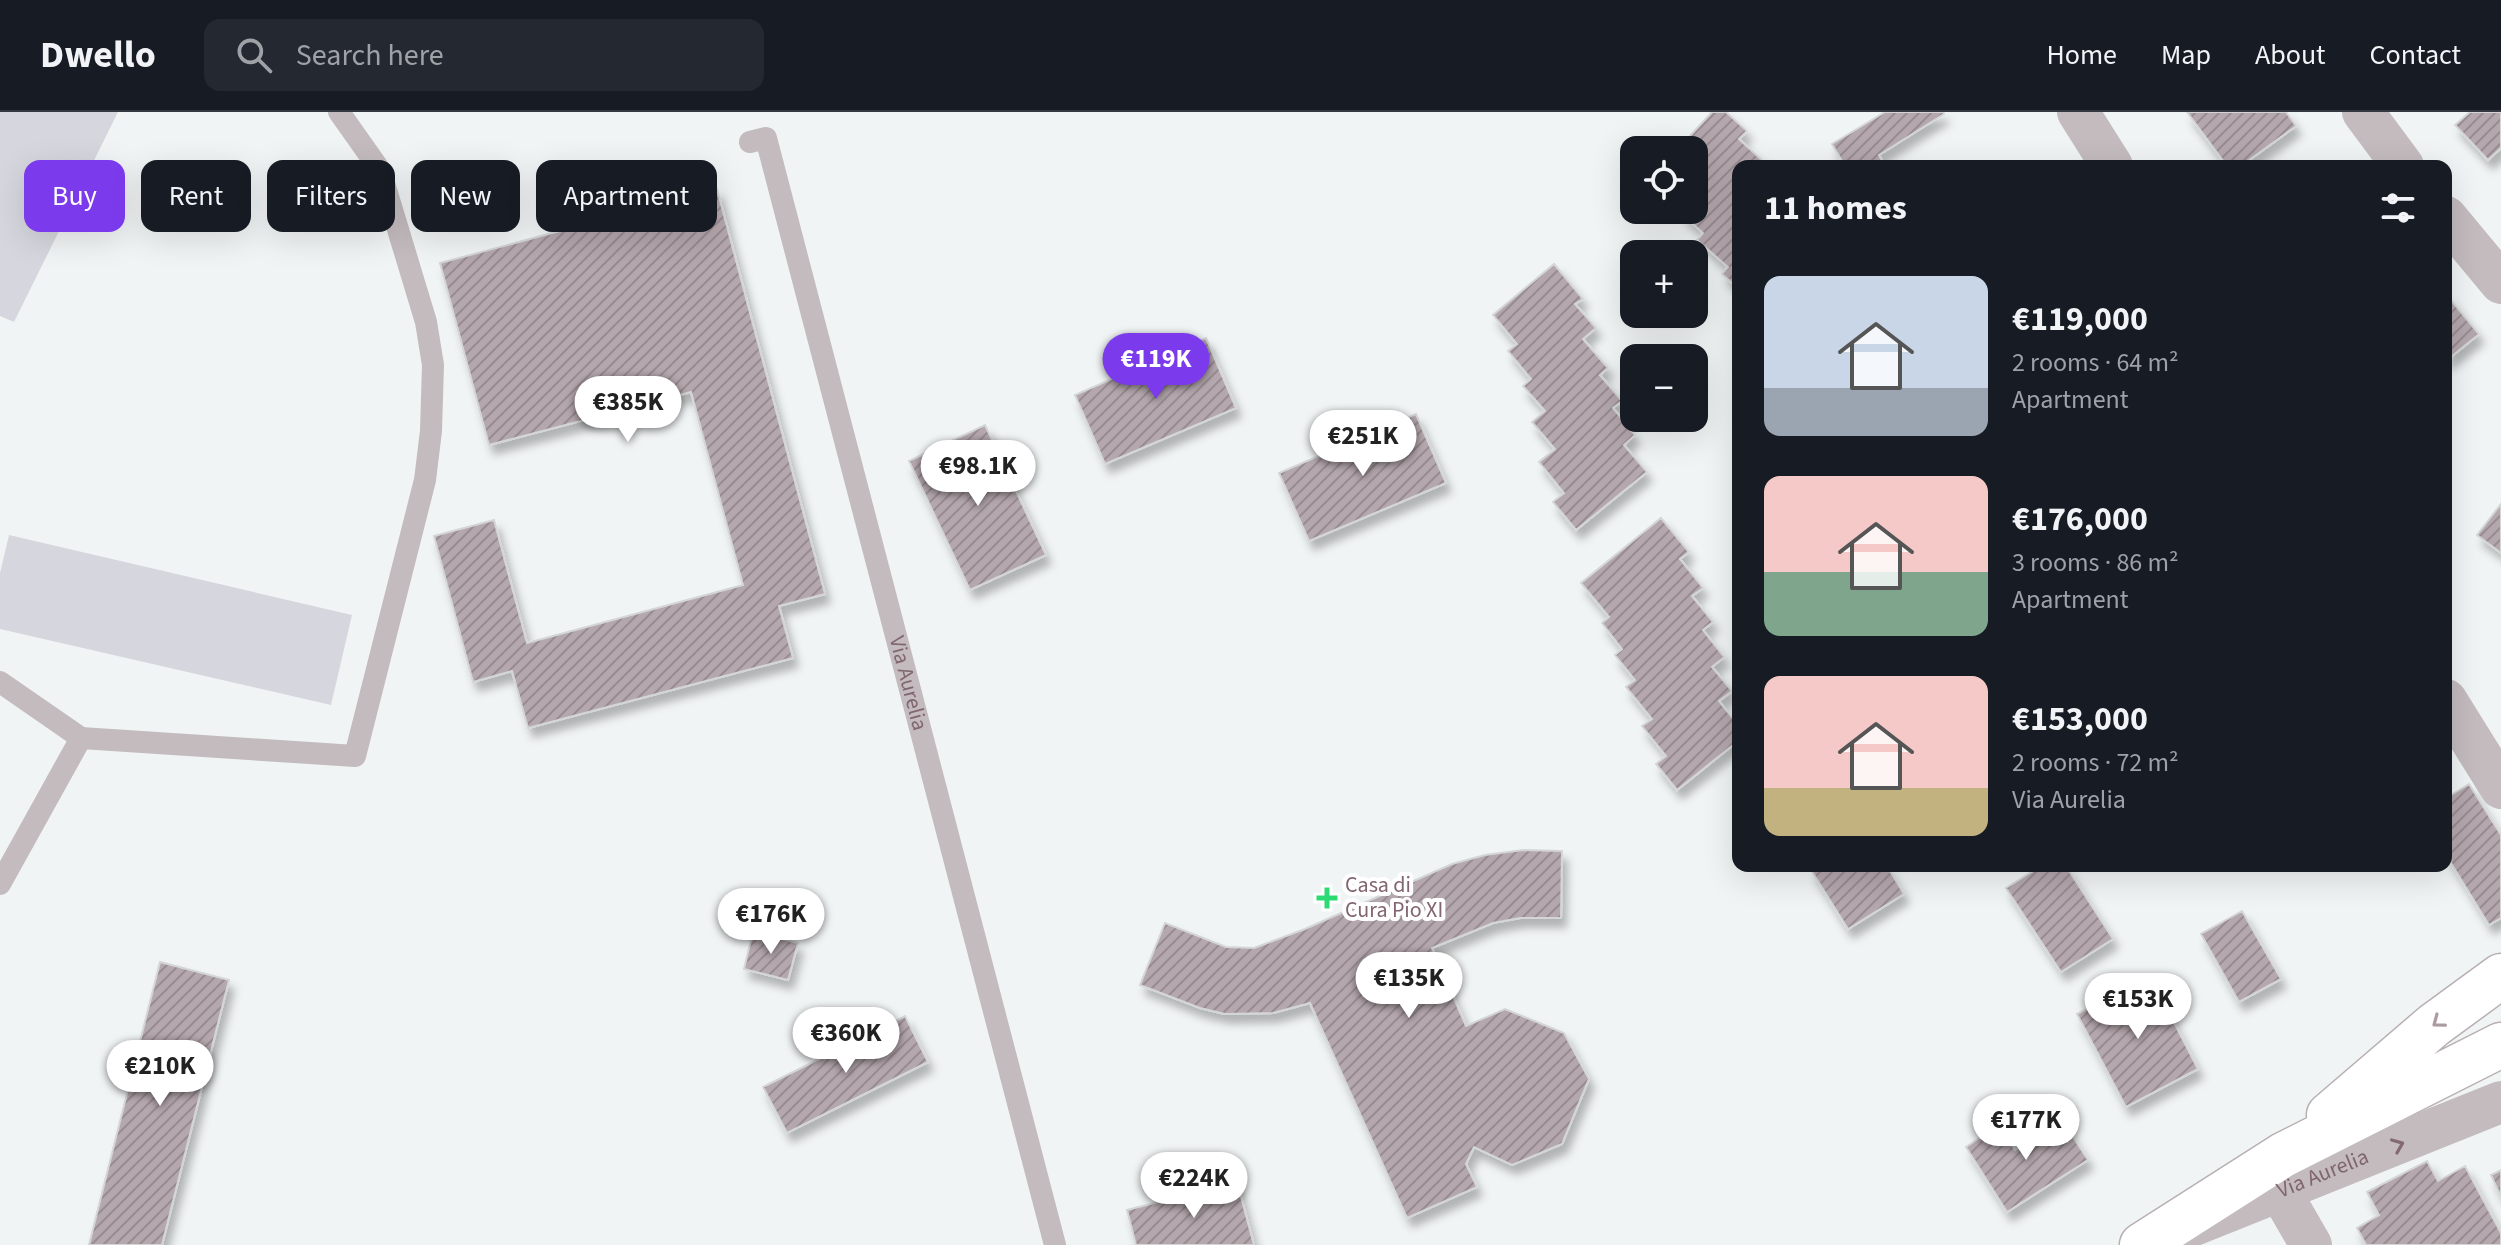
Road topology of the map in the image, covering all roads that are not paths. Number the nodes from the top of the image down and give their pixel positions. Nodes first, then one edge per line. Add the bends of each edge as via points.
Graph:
1 (339, 112) edge
2 (2078, 112) edge
3 (2363, 112) edge
4 (750, 142) dead end
5 (2108, 160) edge
6 (2399, 160) edge
7 (2452, 224) edge
8 (2501, 283) edge
9 (0, 682) edge
10 (2452, 710) edge
11 (81, 738) junction
12 (2501, 788) edge
13 (0, 884) edge
14 (2501, 976) edge
15 (2501, 1045) edge
16 (2501, 1102) edge
17 (2282, 1174) junction
18 (1055, 1245) edge
19 (2143, 1245) edge
20 (2311, 1245) edge

1 - 11 lane via 380,170 426,322 433,365 425,480 355,756
2 - 5 street
3 - 6 street
4 - 18 lane, Via Aurelia via 766,138
7 - 8 street
9 - 11 lane
10 - 12 street
11 - 13 lane
14 -> 17 main road, Via Aurelia via 2434,1025
15 - 17 main road, Via Aurelia
17 -> 16 street, Via Aurelia
17 - 19 main road, Via Aurelia
17 - 20 street

